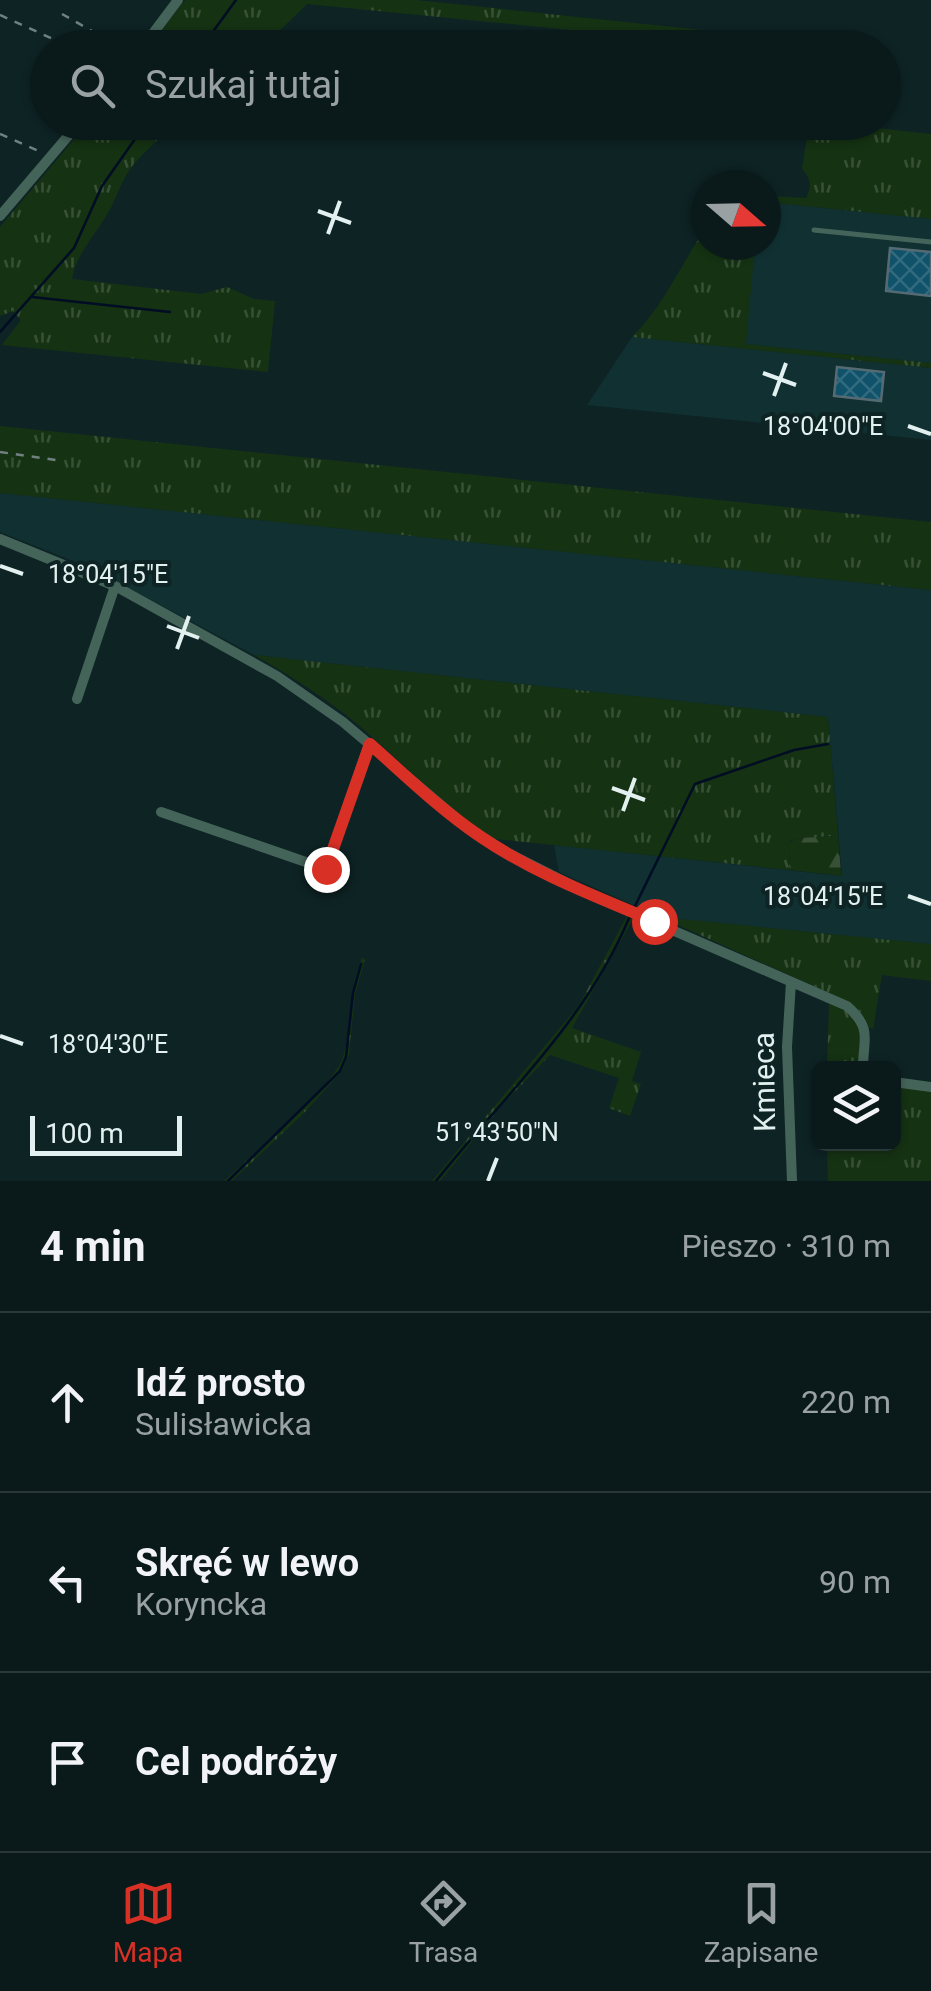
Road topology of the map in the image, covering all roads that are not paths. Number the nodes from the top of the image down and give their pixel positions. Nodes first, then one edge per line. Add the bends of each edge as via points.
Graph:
1 (178, 0) edge
2 (156, 30) edge
3 (65, 140) edge
4 (3, 209) edge
5 (814, 230) dead end
6 (931, 242) edge
7 (0, 539) edge
8 (115, 586) junction
9 (76, 699) dead end
10 (370, 744) junction
11 (160, 812) dead end
12 (791, 982) junction
13 (864, 1061) edge
14 (901, 1083) edge
15 (931, 1086) edge
16 (792, 1181) edge

1 - 2 street
3 - 4 street
5 - 6 lane
7 - 8 street
8 - 9 street
8 - 10 street via 278,676
10 - 11 street via 326,869
10 - 12 street via 506,852
12 - 13 street via 837,1000 861,1020
12 - 16 street, Kmieca
14 - 15 street

